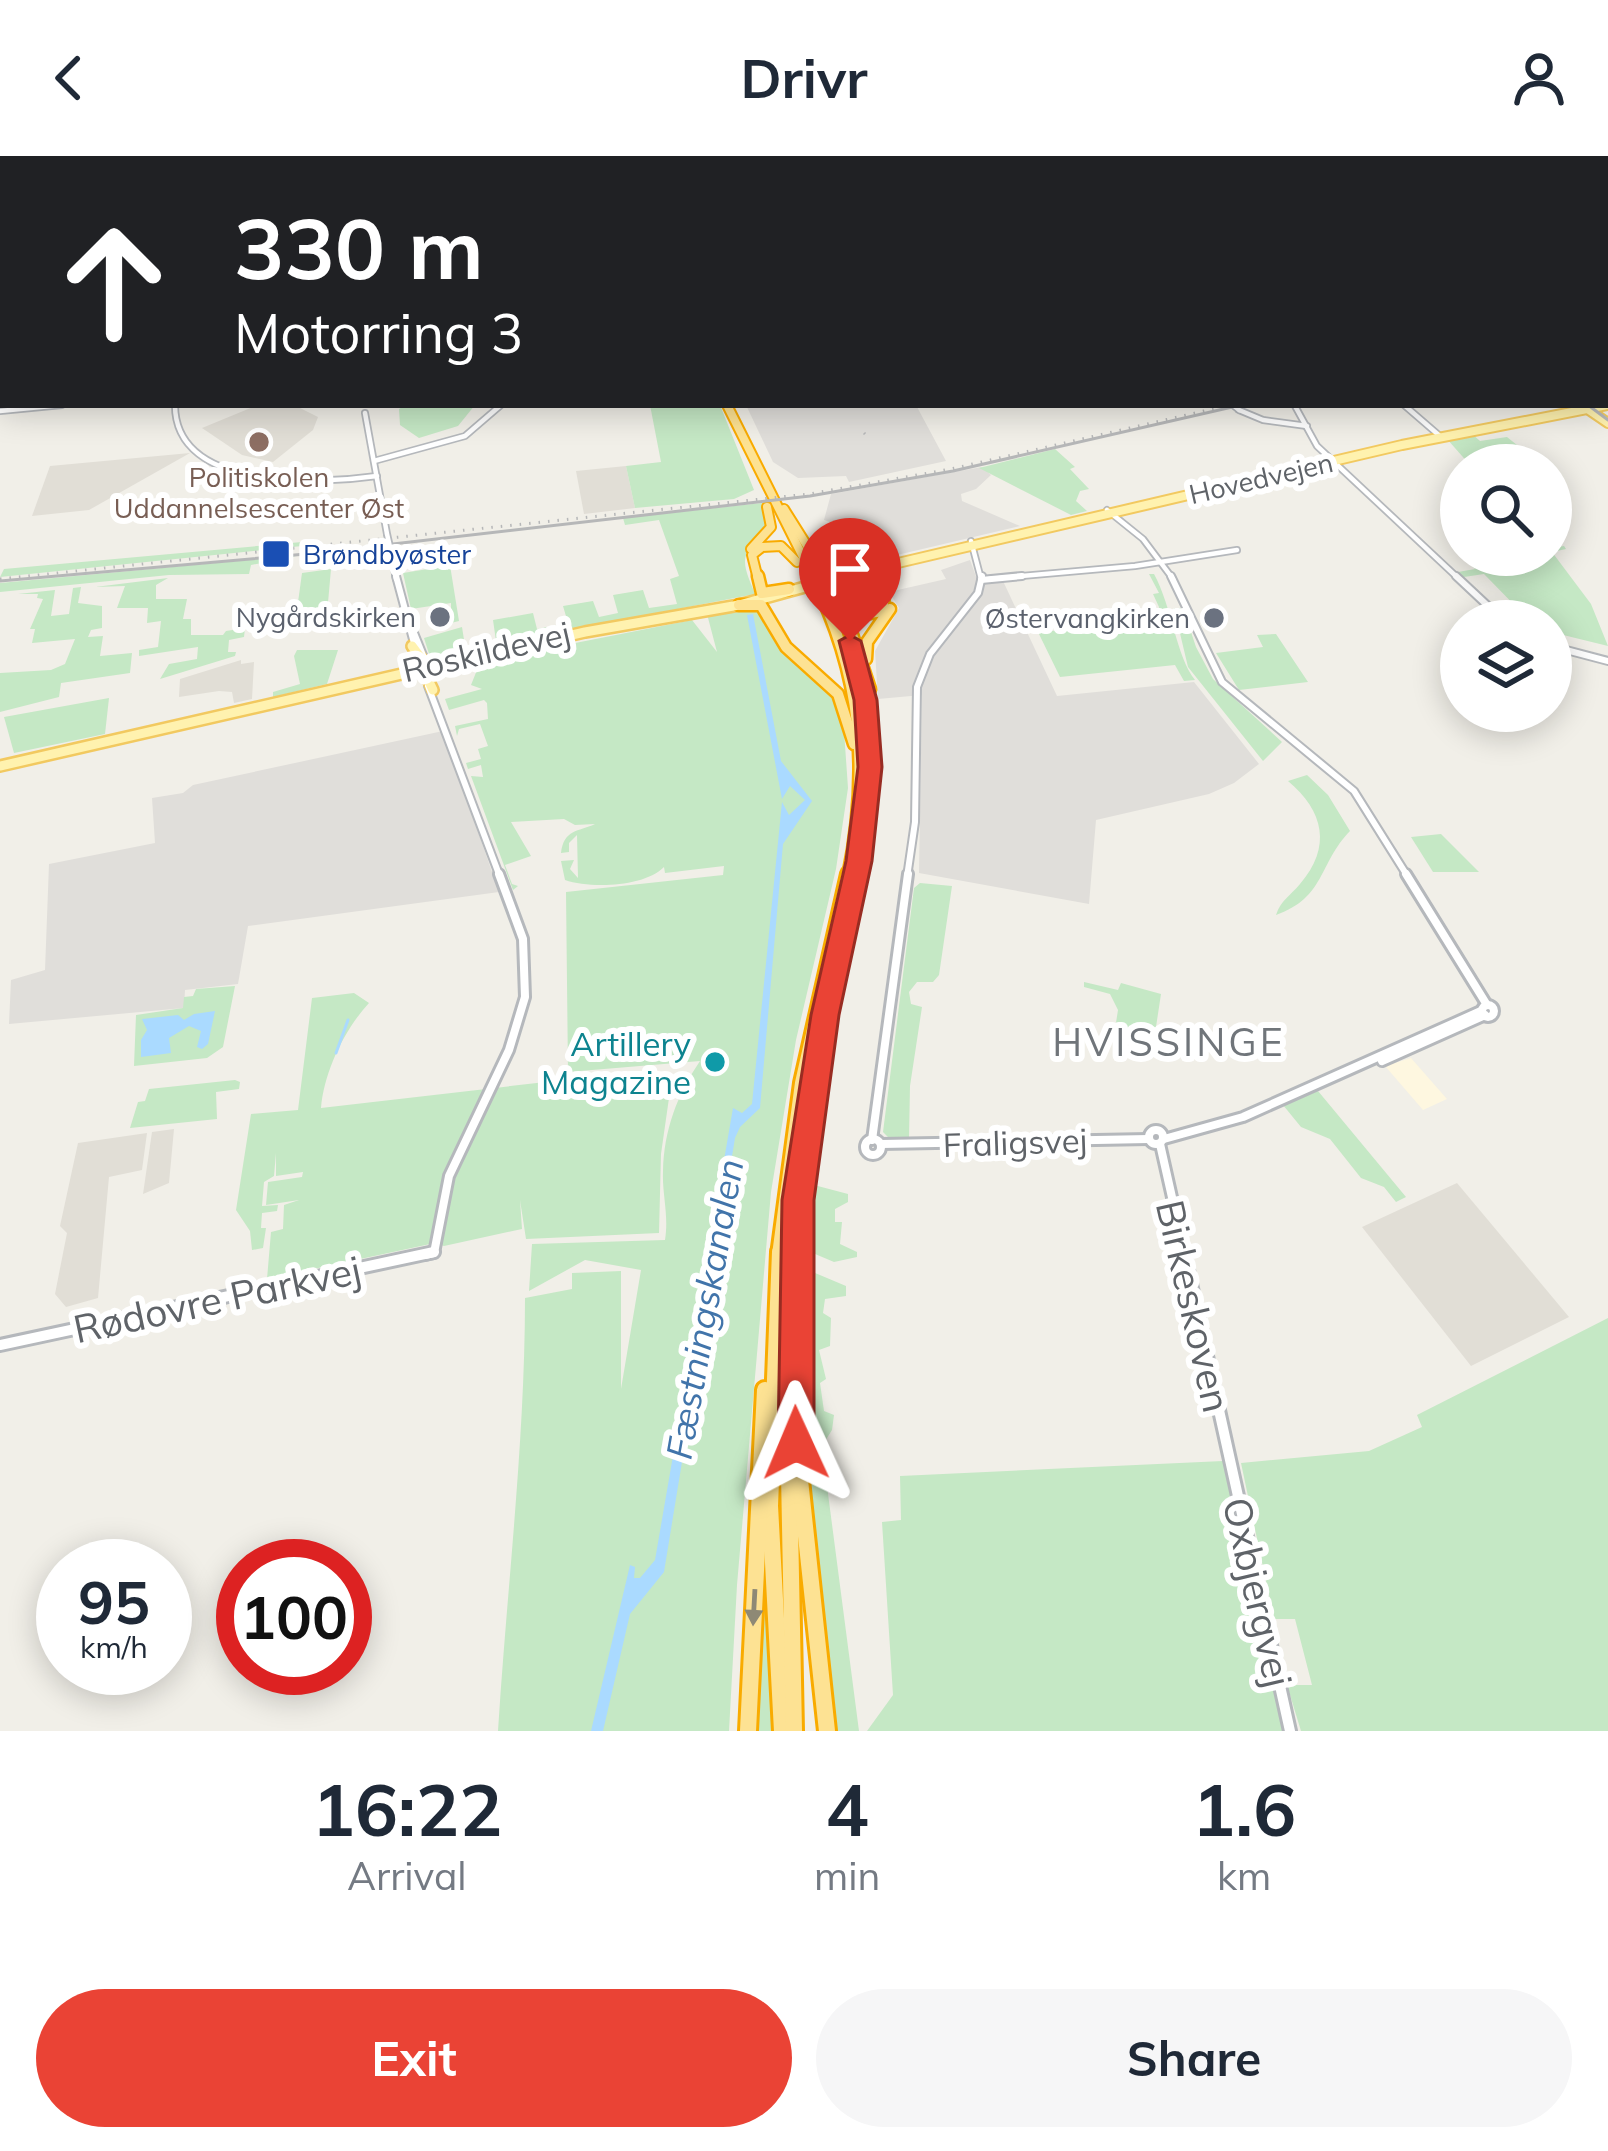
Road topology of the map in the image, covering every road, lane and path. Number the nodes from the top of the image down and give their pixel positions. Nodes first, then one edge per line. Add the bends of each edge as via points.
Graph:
1 (32, 408) edge
2 (177, 408) edge
3 (497, 408) edge
4 (1240, 408) edge
5 (1298, 408) edge
6 (1408, 408) edge
7 (1597, 408) edge
8 (730, 409) edge
9 (0, 412) edge
10 (366, 417) dead end
11 (1306, 424) junction
12 (1441, 436) junction
13 (1335, 460) junction
14 (374, 461) junction
15 (376, 476) junction
16 (1249, 478) junction
17 (1226, 486) junction
18 (784, 509) junction
19 (1110, 512) junction
20 (970, 543) junction
21 (1237, 550) dead end
22 (916, 557) joint
23 (818, 558) junction
24 (890, 560) joint
25 (1158, 562) junction
26 (869, 567) junction
27 (981, 578) junction
28 (805, 586) junction
29 (789, 589) junction
30 (763, 598) junction
31 (840, 598) junction
32 (1482, 600) edge
33 (739, 605) junction
34 (403, 609) junction
35 (412, 646) joint
36 (1572, 652) edge
37 (1608, 661) edge
38 (424, 668) junction
39 (867, 678) junction
40 (433, 693) joint
41 (857, 703) junction
42 (106, 740) junction
43 (0, 764) edge
44 (870, 767) junction
45 (852, 841) junction
46 (1156, 1139) junction
47 (798, 1200) junction
48 (774, 1324) junction
49 (0, 1345) edge
50 (1227, 1452) joint
51 (748, 1731) edge
52 (782, 1731) edge
53 (794, 1731) edge
54 (827, 1731) edge
55 (1290, 1731) edge

1 - 9 street
2 - 15 street via 183,437 235,472 292,484
3 - 14 street via 465,436
4 - 11 street
5 - 11 street
6 - 12 street
7 - 12 main road, Hovedvejen
7 - 12 main road, Hovedvejen
8 - 18 highway
8 - 30 highway via 772,518 748,553
8 - 41 highway via 834,621
10 - 14 street
11 - 13 street
12 - 13 main road, Hovedvejen
13 - 16 main road, Hovedvejen
13 - 17 main road, Hovedvejen
13 - 32 street
14 - 15 street
15 - 34 street, bridge
16 - 17 main road
16 - 19 main road, Hovedvejen
17 - 19 main road, Hovedvejen
18 - 23 highway
18 - 44 highway via 855,656
19 - 20 main road, Hovedvejen
19 - 25 street
20 - 22 main road, Hovedvejen
20 - 24 main road
20 - 27 street
21 - 25 street
22 - 26 main road, Roskildevej
23 - 26 highway via 817,539 837,532 860,543
23 - 31 highway
24 - 26 highway
25 - 27 street
25 - 46 street, Fraligsvej via 1174,580 1216,675 1361,801 1484,1009 1243,1117
26 - 28 main road, Roskildevej, bridge
26 - 31 highway via 884,596 882,611 858,615
26 - 39 highway via 891,608 866,646
27 - 46 street, Fraligsvej via 917,687 915,822 878,1144
28 - 29 main road, Roskildevej
28 - 30 main road, Roskildevej
29 - 30 main road, Roskildevej
29 - 41 highway via 762,593 754,551 774,546 794,556
30 - 33 main road, Roskildevej
30 - 38 main road, Roskildevej via 616,622
31 - 39 highway
33 - 38 main road, Roskildevej
33 - 45 highway via 761,605 786,647 843,694 856,754
34 - 35 street
34 - 38 street
35 - 38 main road
36 - 37 street
38 - 40 main road
38 - 42 main road, Roskildevej
38 - 42 main road, Roskildevej
39 - 44 highway via 875,733
40 - 49 street, Rødovre Parkvej via 528,972 523,1018 453,1165 434,1252
41 - 45 highway via 861,767
42 - 43 main road, Roskildevej
44 - 47 highway
45 - 48 highway via 794,1130
46 - 50 street, Birkeskoven
47 - 53 highway via 784,1392
47 - 54 highway via 796,1443
48 -> 51 highway
48 - 52 highway via 771,1536
50 - 55 street, Oxbjergvej

